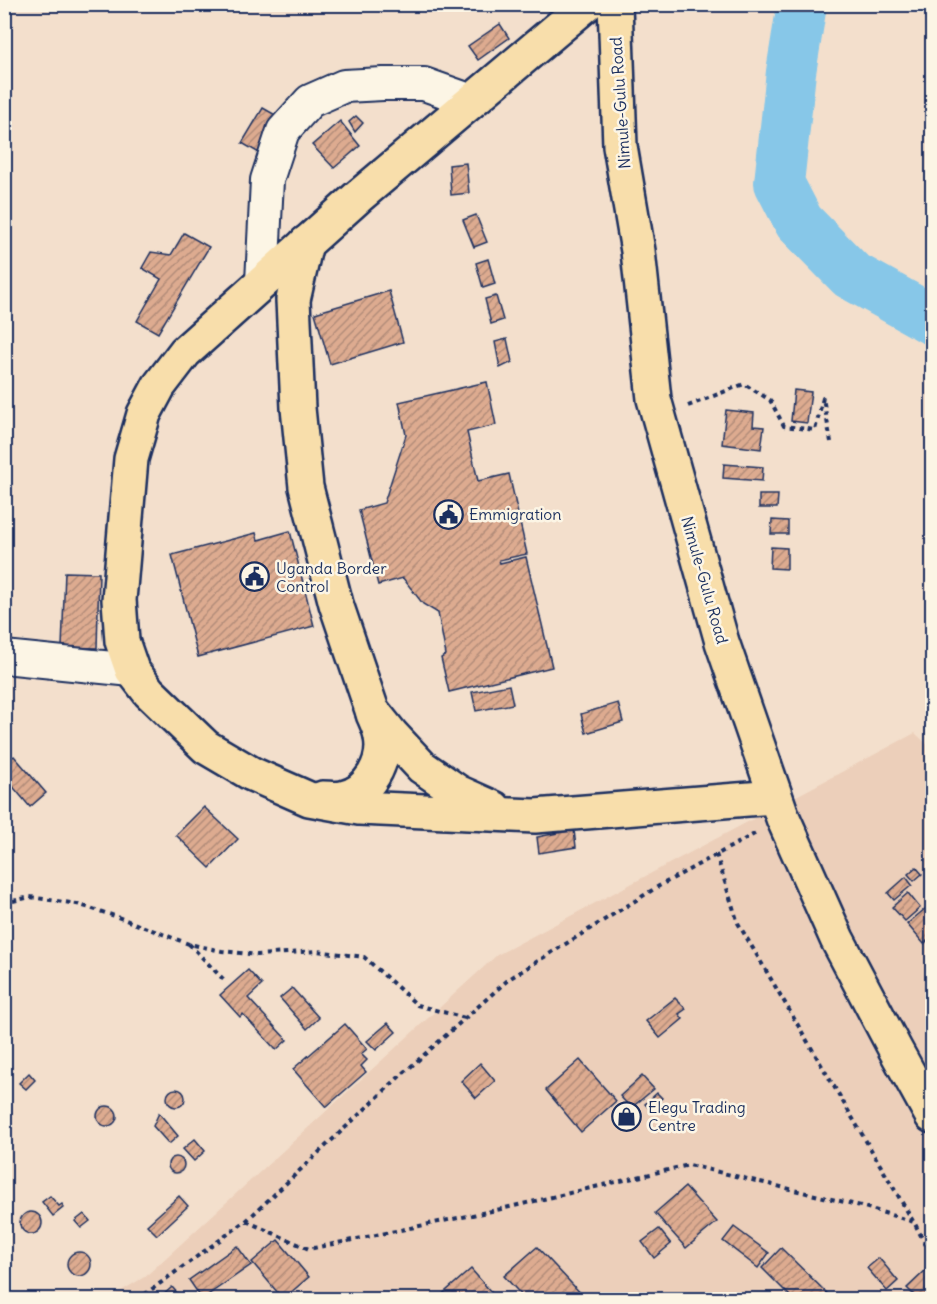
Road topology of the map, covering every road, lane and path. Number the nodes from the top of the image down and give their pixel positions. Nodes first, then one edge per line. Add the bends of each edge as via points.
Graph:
1 (587, 4) edge
2 (615, 4) edge
3 (472, 100) junction
4 (306, 243) junction
5 (262, 282) junction
6 (293, 300) junction
7 (660, 416) junction
8 (831, 442) dead end
9 (4, 657) edge
10 (132, 670) junction
11 (372, 710) junction
12 (309, 799) junction
13 (778, 808) junction
14 (509, 815) junction
15 (716, 855) junction
16 (4, 903) edge
17 (189, 944) junction
18 (224, 980) dead end
19 (466, 1018) junction
20 (933, 1116) edge
21 (246, 1221) junction
22 (914, 1222) junction
23 (933, 1257) edge
24 (137, 1299) edge

1 - 3 main road
2 - 7 main road, Nimule-Gulu Road via 620,146 638,251 654,399
3 - 4 main road
3 - 5 lane via 424,84 383,84 344,86 310,101 283,131 267,180
4 - 5 main road
4 - 6 main road
5 - 6 main road via 283,279
5 - 10 main road via 185,352 144,414 131,459 119,600 122,642
6 - 11 main road via 306,487 336,604
7 - 8 path via 744,384 770,400 784,426 815,430 823,398
7 - 13 main road, Nimule-Gulu Road via 722,642
9 - 10 lane
10 - 12 main road via 206,747 252,774
11 - 12 main road via 382,751 372,778 343,798
11 - 14 main road via 422,767 458,792
12 - 14 main road via 359,807
13 - 14 main road
13 - 15 path
13 - 20 main road, Nimule-Gulu Road via 837,939
15 - 19 path via 509,979
15 - 22 path via 738,923
16 - 17 path via 30,897 78,904
17 - 18 path
17 - 19 path via 257,955 318,951 364,957 417,1005
19 - 21 path
21 - 22 path via 309,1249 689,1165
21 - 24 path
22 - 23 path

